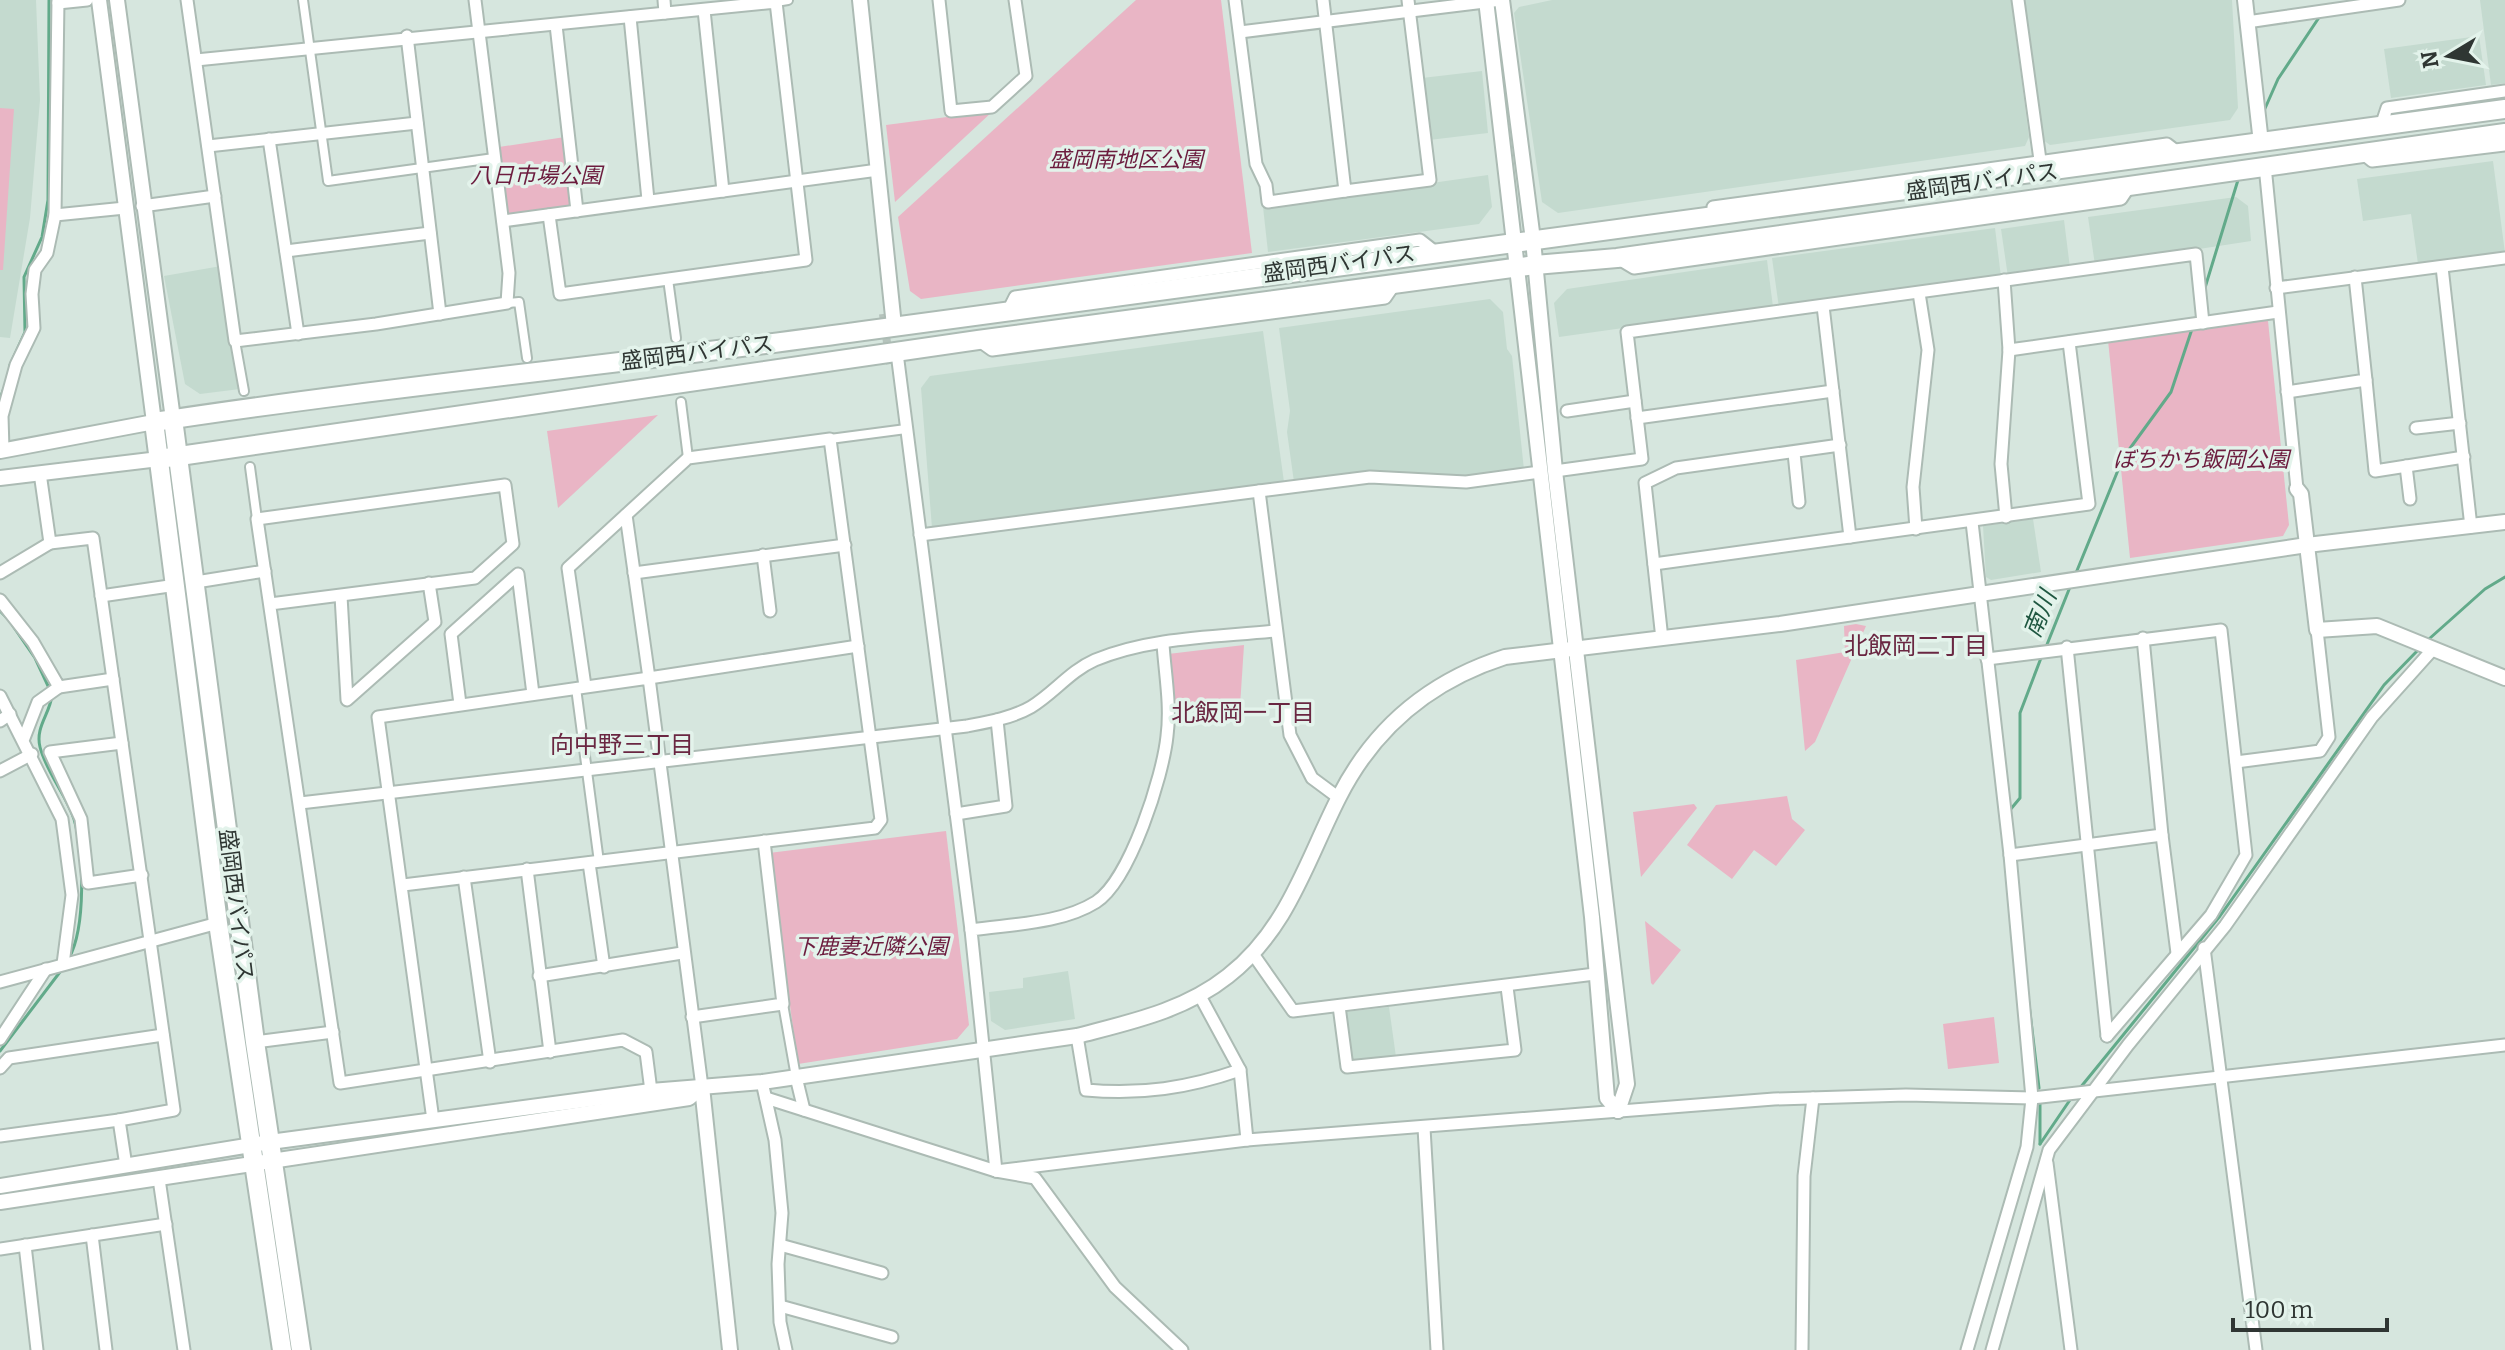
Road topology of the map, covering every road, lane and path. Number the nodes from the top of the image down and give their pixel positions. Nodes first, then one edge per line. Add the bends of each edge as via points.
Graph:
1 (87, 0) edge
2 (99, 0) edge
3 (117, 0) edge
4 (187, 0) edge
5 (303, 0) edge
6 (475, 0) edge
7 (664, 0) edge
8 (860, 0) edge
9 (939, 0) edge
10 (1015, 0) edge
11 (1235, 0) edge
12 (1323, 0) edge
13 (1408, 0) edge
14 (2018, 0) edge
15 (2245, 0) edge
16 (2397, 0) edge
17 (58, 1) edge
18 (782, 1) edge
19 (1494, 1) edge
20 (2326, 5) edge
21 (704, 10) junction
22 (665, 13) junction
23 (1410, 14) junction
24 (630, 17) junction
25 (2247, 22) junction
26 (1326, 24) junction
27 (556, 25) junction
28 (1240, 32) junction
29 (479, 33) junction
30 (407, 36) junction
31 (310, 47) junction
32 (196, 60) junction
33 (2505, 91) edge
34 (2505, 109) edge
35 (417, 123) junction
36 (2381, 126) junction
37 (322, 133) junction
38 (2505, 133) edge
39 (2260, 138) junction
40 (269, 139) junction
41 (2505, 145) edge
42 (208, 146) junction
43 (2362, 153) junction
44 (2180, 154) junction
45 (494, 158) junction
46 (2040, 160) junction
47 (2265, 166) junction
48 (422, 168) junction
49 (878, 170) junction
50 (797, 183) junction
51 (723, 191) junction
52 (1345, 191) junction
53 (215, 196) junction
54 (648, 200) junction
55 (142, 206) junction
56 (125, 208) junction
57 (577, 211) junction
58 (55, 215) junction
59 (549, 215) junction
60 (503, 221) junction
61 (1654, 226) junction
62 (430, 233) junction
63 (1533, 240) junction
64 (1512, 242) junction
65 (286, 251) junction
66 (2505, 258) edge
67 (1535, 265) junction
68 (2442, 267) junction
69 (1516, 268) junction
70 (2355, 277) junction
71 (668, 279) junction
72 (2004, 280) junction
73 (2276, 288) junction
74 (1919, 293) junction
75 (507, 303) junction
76 (1823, 306) junction
77 (2278, 312) junction
78 (440, 314) junction
79 (2203, 323) junction
80 (894, 326) junction
81 (298, 334) junction
82 (676, 338) dead end
83 (235, 341) junction
84 (2069, 342) junction
85 (2009, 350) junction
86 (897, 353) junction
87 (527, 358) dead end
88 (2366, 380) junction
89 (244, 391) dead end
90 (1833, 391) junction
91 (2287, 392) junction
92 (1635, 401) junction
93 (681, 402) dead end
94 (1567, 411) dead end
95 (1637, 418) junction
96 (173, 419) junction
97 (154, 422) junction
98 (2460, 423) junction
99 (2416, 428) dead end
100 (906, 429) junction
101 (830, 439) junction
102 (1840, 445) junction
103 (2, 450) edge
104 (1794, 453) junction
105 (2464, 457) junction
106 (179, 458) junction
107 (688, 458) junction
108 (159, 459) junction
109 (2406, 466) junction
110 (250, 467) dead end
111 (1547, 471) junction
112 (40, 473) junction
113 (0, 478) edge
114 (2297, 489) joint
115 (1259, 491) junction
116 (2410, 499) dead end
117 (1799, 502) dead end
118 (626, 515) junction
119 (2006, 517) junction
120 (257, 519) junction
121 (1972, 522) junction
122 (2505, 522) edge
123 (2471, 527) junction
124 (1916, 529) junction
125 (920, 535) junction
126 (1850, 537) junction
127 (50, 543) junction
128 (845, 545) junction
129 (2307, 545) junction
130 (763, 555) junction
131 (1654, 564) junction
132 (265, 571) junction
133 (0, 573) edge
134 (634, 573) junction
135 (196, 582) junction
136 (429, 583) junction
137 (176, 585) junction
138 (1981, 592) junction
139 (101, 596) junction
140 (341, 596) junction
141 (0, 600) edge
142 (270, 604) junction
143 (770, 611) dead end
144 (2317, 630) junction
145 (1275, 631) junction
146 (2143, 638) junction
147 (1662, 639) junction
148 (1163, 644) junction
149 (858, 646) junction
150 (2067, 647) junction
151 (1577, 649) junction
152 (2433, 649) junction
153 (1560, 651) junction
154 (1987, 659) junction
155 (649, 678) junction
156 (2505, 678) edge
157 (113, 679) junction
158 (59, 687) junction
159 (580, 687) junction
160 (533, 694) junction
161 (0, 696) edge
162 (460, 704) junction
163 (5, 717) edge
164 (997, 720) junction
165 (944, 728) junction
166 (870, 736) junction
167 (24, 738) junction
168 (122, 743) junction
169 (32, 754) junction
170 (659, 762) junction
171 (2236, 762) junction
172 (0, 771) edge
173 (587, 772) junction
174 (389, 794) junction
175 (1339, 798) junction
176 (300, 803) junction
177 (956, 814) junction
178 (2162, 835) junction
179 (764, 841) junction
180 (2086, 846) junction
181 (672, 853) junction
182 (2010, 855) junction
183 (594, 862) junction
184 (527, 869) junction
185 (142, 875) junction
186 (464, 877) junction
187 (403, 885) junction
188 (218, 923) junction
189 (971, 930) junction
190 (151, 941) junction
191 (2204, 948) junction
192 (682, 953) junction
193 (2177, 953) junction
194 (1253, 954) junction
195 (63, 964) junction
196 (604, 967) junction
197 (46, 969) junction
198 (1595, 974) junction
199 (539, 976) junction
200 (0, 982) edge
201 (1507, 987) junction
202 (1200, 996) junction
203 (783, 1004) junction
204 (1339, 1006) junction
205 (692, 1017) junction
206 (333, 1032) junction
207 (163, 1035) junction
208 (1077, 1036) junction
209 (0, 1039) edge
210 (255, 1042) junction
211 (2505, 1045) edge
212 (983, 1050) junction
213 (550, 1052) junction
214 (490, 1062) junction
215 (0, 1068) edge
216 (1240, 1070) junction
217 (427, 1071) junction
218 (796, 1077) junction
219 (2222, 1078) junction
220 (762, 1082) junction
221 (702, 1087) junction
222 (651, 1091) junction
223 (2092, 1092) junction
224 (766, 1098) junction
225 (1813, 1098) junction
226 (2032, 1098) junction
227 (804, 1110) junction
228 (1618, 1111) junction
229 (463, 1116) junction
230 (550, 1119) junction
231 (119, 1120) junction
232 (433, 1120) junction
233 (1424, 1128) junction
234 (0, 1136) edge
235 (1247, 1140) junction
236 (263, 1153) junction
237 (2047, 1158) junction
238 (126, 1166) junction
239 (996, 1171) junction
240 (159, 1179) junction
241 (0, 1186) edge
242 (0, 1202) edge
243 (166, 1224) junction
244 (92, 1235) junction
245 (25, 1245) junction
246 (780, 1245) junction
247 (0, 1249) edge
248 (882, 1273) dead end
249 (780, 1306) junction
250 (892, 1337) dead end
251 (37, 1350) edge
252 (106, 1350) edge
253 (184, 1350) edge
254 (282, 1350) edge
255 (301, 1350) edge
256 (730, 1350) edge
257 (786, 1350) edge
258 (1182, 1350) edge
259 (1437, 1350) edge
260 (1802, 1350) edge
261 (1967, 1350) edge
262 (1992, 1350) edge
263 (2071, 1350) edge
264 (2256, 1350) edge

1 - 17 street
2 - 56 street
3 - 55 street
4 - 32 street
5 - 31 street
6 - 29 street
7 - 22 street
8 - 49 street
9 - 10 street via 951,111 992,107 1026,76
11 - 28 street
12 - 26 street
13 - 23 street
14 - 46 street
15 - 25 street
16 - 20 street
17 - 58 street
18 - 21 street
18 - 50 street
19 - 23 street
19 - 63 street
19 - 64 street
20 - 25 street
21 - 22 street
21 - 51 street
22 - 24 street
23 - 26 street
23 - 52 street via 1430,180
24 - 27 street
24 - 54 street
25 - 39 street
26 - 28 street
26 - 52 street
27 - 29 street
27 - 57 street
28 - 52 street via 1256,164 1268,202
29 - 30 street
29 - 45 street
30 - 31 street
30 - 35 street
31 - 32 street
31 - 37 street
32 - 42 street
33 - 36 street via 2387,108
34 - 36 highway, 盛岡西バイパス
35 - 37 street
35 - 48 street
36 - 39 highway, 盛岡西バイパス
37 - 40 street
37 - 48 street via 328,181
38 - 43 highway, 盛岡西バイパス
39 - 44 highway, 盛岡西バイパス
40 - 42 street
40 - 65 street
41 - 43 street via 2372,161
42 - 53 street
43 - 47 highway, 盛岡西バイパス
44 - 46 street via 2167,144
44 - 61 highway, 盛岡西バイパス
45 - 48 street
45 - 60 street
46 - 61 street via 1656,215
47 - 67 highway, 盛岡西バイパス via 1617,258
47 - 73 street
48 - 62 street
49 - 50 street
49 - 80 street
50 - 51 street
50 - 71 street via 806,260
51 - 54 street
53 - 55 street
53 - 83 street
54 - 57 street
55 - 96 street
56 - 58 street
56 - 97 street
57 - 59 street
58 - 103 street via 47,253 35,270 34,328 16,365 2,416
59 - 60 street
59 - 71 street via 560,294
60 - 75 street
61 - 63 highway, 盛岡西バイパス
62 - 65 street
62 - 78 street
63 - 64 highway, 盛岡西バイパス
63 - 67 street
64 - 69 street
64 - 80 highway, 盛岡西バイパス
65 - 81 street
66 - 68 street
67 - 69 highway, 盛岡西バイパス
67 - 111 street
68 - 70 street
68 - 98 street
69 - 86 highway, 盛岡西バイパス
69 - 111 street
70 - 73 street
70 - 88 street
71 - 82 street
72 - 74 street
72 - 79 street via 2196,254
72 - 85 street
73 - 77 street
74 - 76 street
74 - 124 street via 1928,350 1913,487
75 - 78 street
75 - 87 street via 519,302
76 - 90 street
76 - 92 street via 1627,332
77 - 79 street
77 - 91 street
78 - 81 street
79 - 84 street
80 - 96 highway, 盛岡西バイパス
81 - 83 street
83 - 89 street
84 - 85 street
84 - 119 street via 2089,504
85 - 119 street via 2001,464
86 - 100 street
86 - 106 highway, 盛岡西バイパス
88 - 91 street
88 - 109 street via 2375,471
90 - 95 street
90 - 102 street
91 - 114 street
92 - 94 street
92 - 95 street
93 - 107 street
95 - 111 street via 1642,459
96 - 97 highway, 盛岡西バイパス
96 - 106 highway, 盛岡西バイパス
97 - 103 street
97 - 108 highway, 盛岡西バイパス
98 - 99 street
98 - 105 street
100 - 101 street
100 - 125 street
101 - 107 street
101 - 128 street
102 - 104 street
102 - 126 street
104 - 117 street
104 - 131 street via 1676,468 1645,483
105 - 109 street
105 - 123 street
106 - 108 highway, 盛岡西バイパス
106 - 135 highway, 盛岡西バイパス
107 - 118 street
108 - 112 street
108 - 137 highway, 盛岡西バイパス
109 - 116 street
110 - 120 street
111 - 115 street via 1466,482 1370,477
111 - 151 street
111 - 153 street
112 - 113 street
112 - 127 street
114 - 129 street
115 - 125 street
115 - 145 street
118 - 134 street
118 - 159 street via 568,568
119 - 121 street
120 - 132 street
120 - 136 street via 505,485 513,544 475,578
121 - 124 street
121 - 138 street
122 - 123 street
123 - 129 street
124 - 126 street
125 - 165 street
126 - 131 street
127 - 133 street
127 - 139 street via 93,538
128 - 130 street
128 - 149 street
129 - 138 street
129 - 144 street
130 - 134 street
130 - 143 street
131 - 147 street
132 - 135 street
132 - 142 street
134 - 155 street
135 - 210 highway, 盛岡西バイパス
136 - 140 street
136 - 140 street via 435,622 347,700
137 - 139 street
137 - 188 highway, 盛岡西バイパス
138 - 147 street
138 - 154 street
139 - 157 street
140 - 142 street
141 - 158 street
142 - 176 street
144 - 152 street via 2377,626
144 - 171 street via 2329,737 2320,751
145 - 148 street
145 - 175 street via 1294,746 1312,778
146 - 150 street
146 - 171 street via 2221,630
146 - 178 street
147 - 151 street
148 - 164 street via 1091,662 1031,707
148 - 189 street via 1169,712 1163,762 1127,865 1097,901 1072,913
149 - 155 street
149 - 166 street
150 - 154 street
150 - 180 street
151 - 153 street
151 - 228 street via 1627,1084
152 - 156 street
152 - 191 street via 2372,717 2252,889
153 - 175 street via 1505,657 1450,677 1423,694 1384,729
153 - 198 street
154 - 182 street
155 - 159 street
155 - 170 street
157 - 158 street
157 - 168 street
158 - 167 street via 38,702
159 - 160 street
159 - 173 street
160 - 162 street
160 - 162 street via 518,574 451,634
161 - 163 street
162 - 174 street via 378,717
163 - 167 street
164 - 165 street
164 - 177 street via 1006,806
165 - 166 street
165 - 177 street
166 - 170 street
166 - 179 street via 881,820 875,828
167 - 169 street
168 - 185 street
168 - 185 street via 50,752 81,819 88,883
169 - 172 street
169 - 195 street via 62,819 72,895
170 - 173 street
170 - 181 street
171 - 193 street via 2246,855 2211,915
173 - 174 street
173 - 183 street
174 - 176 street
174 - 187 street
175 - 194 street via 1282,919
176 - 206 street
177 - 189 street
178 - 180 street
178 - 193 street
179 - 181 street
179 - 203 street
180 - 182 street
180 - 193 street via 2107,1036
181 - 183 street
181 - 192 street
182 - 226 street
183 - 184 street
183 - 196 street
184 - 186 street
184 - 199 street
185 - 190 street
186 - 187 street
186 - 214 street
187 - 217 street
188 - 190 street
188 - 236 highway, 盛岡西バイパス
189 - 212 street
190 - 195 street
190 - 207 street
191 - 219 street
191 - 223 street
192 - 196 street
192 - 205 street
194 - 202 street
194 - 204 street via 1293,1011
195 - 197 street
196 - 199 street
197 - 200 street
197 - 209 street
198 - 201 street
198 - 228 street via 1607,1098
199 - 213 street
201 - 204 street
201 - 204 street via 1515,1050 1347,1067
202 - 208 street via 1165,1013
202 - 216 street
203 - 205 street
203 - 218 street
205 - 221 street
206 - 210 street
206 - 217 street via 340,1083
207 - 215 street via 9,1058
207 - 231 street via 174,1110
208 - 212 street
208 - 216 street via 1086,1090 1126,1094 1193,1086
210 - 236 highway, 盛岡西バイパス
211 - 219 street
212 - 218 street
212 - 239 street
213 - 214 street
213 - 222 street via 623,1040 646,1052
214 - 217 street
216 - 235 street
217 - 232 street
218 - 220 street
218 - 227 street
219 - 223 street
219 - 264 street
220 - 221 street
220 - 224 street
221 - 222 street
221 - 230 street via 689,1098
221 - 256 street
222 - 229 street
223 - 226 street
223 - 237 street
224 - 227 street
224 - 246 street via 782,1213
225 - 226 street
225 - 228 street
225 - 260 street via 1804,1176
226 - 261 street via 2027,1147
227 - 239 street
228 - 233 street
229 - 230 street via 491,1121 547,1113
229 - 232 street
230 - 236 street
231 - 234 street
231 - 238 street
232 - 236 street
233 - 235 street
233 - 259 street
235 - 239 street
236 - 238 street
236 - 240 street
236 - 254 highway, 盛岡西バイパス
236 - 255 highway, 盛岡西バイパス
237 - 262 street
237 - 263 street
238 - 241 street
239 - 258 street via 1035,1178 1115,1287
240 - 242 street
240 - 243 street
243 - 244 street
243 - 253 street
244 - 245 street
244 - 252 street
245 - 247 street
245 - 251 street
246 - 248 street
246 - 249 street
249 - 250 street
249 - 257 street

